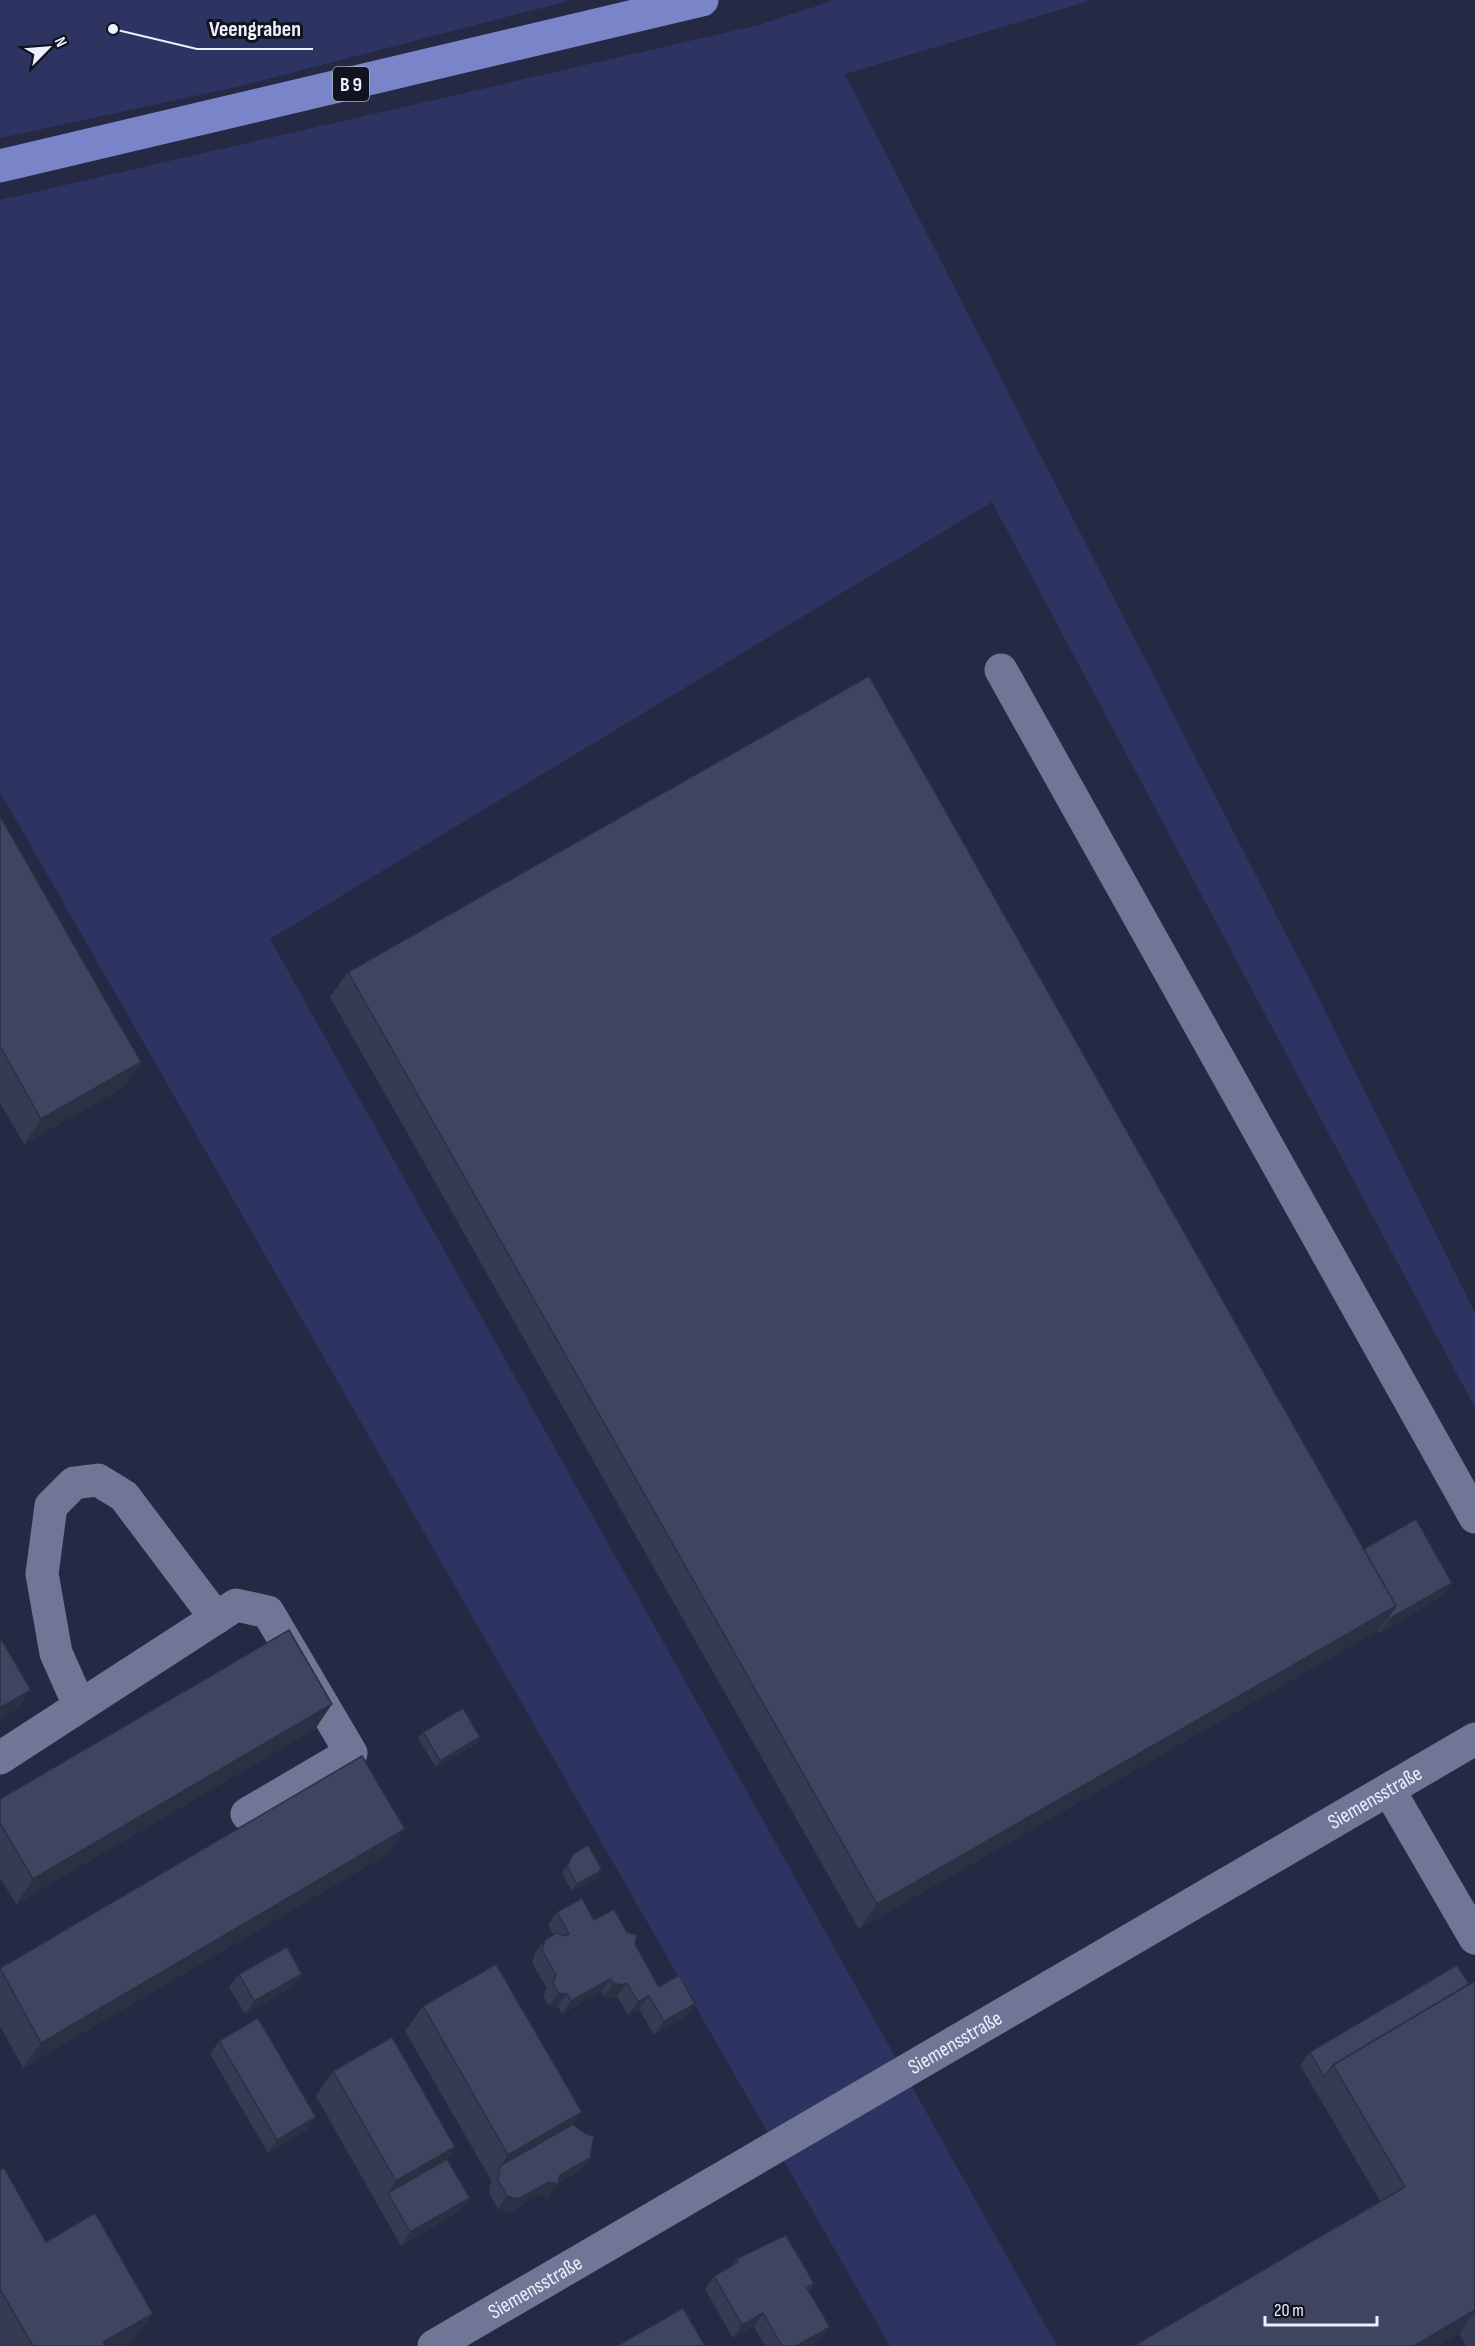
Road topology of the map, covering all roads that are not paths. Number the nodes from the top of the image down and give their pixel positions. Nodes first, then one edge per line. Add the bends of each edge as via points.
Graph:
1 (702, 0) edge
2 (0, 166) edge
3 (1001, 670) dead end
4 (1475, 1517) edge
5 (216, 1618) junction
6 (79, 1705) junction
7 (1475, 1739) edge
8 (0, 1758) edge
9 (1389, 1790) junction
10 (247, 1814) dead end
11 (1475, 1938) edge
12 (434, 2346) edge

1 - 2 main road, B 9
3 - 4 street
5 - 6 street
5 - 6 street via 124,1496 98,1480 74,1483 51,1506 42,1574 56,1653
5 - 10 street via 236,1605 268,1612 351,1753
6 - 8 street
7 - 9 street, Siemensstraße
9 - 11 street
9 - 12 street, Siemensstraße

